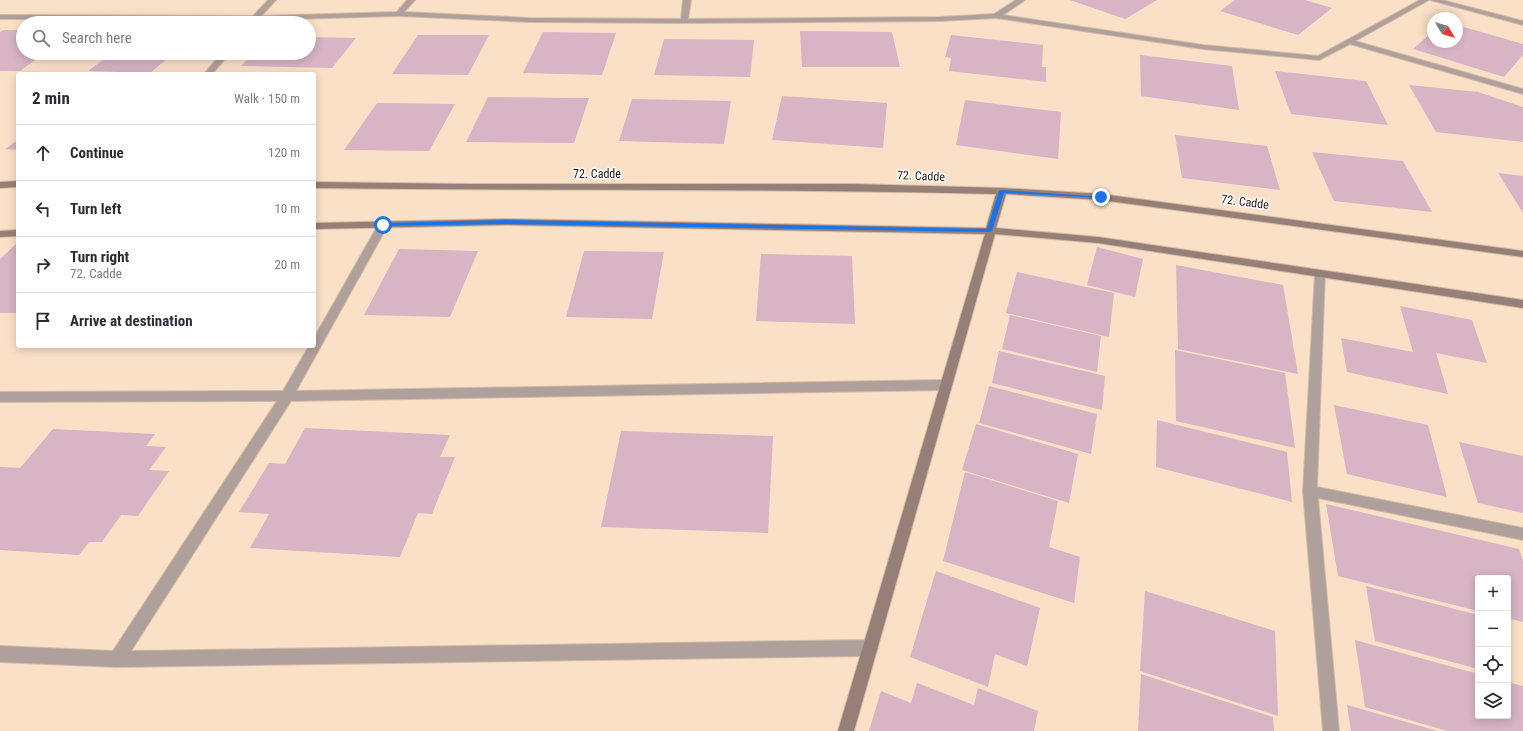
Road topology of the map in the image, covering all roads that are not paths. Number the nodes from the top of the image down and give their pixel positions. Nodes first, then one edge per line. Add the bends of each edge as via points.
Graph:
1 (272, 0) edge
2 (411, 0) edge
3 (687, 0) edge
4 (1021, 0) edge
5 (1425, 0) edge
6 (1434, 0) edge
7 (399, 14) junction
8 (0, 16) edge
9 (16, 16) edge
10 (257, 16) edge
11 (996, 16) junction
12 (316, 17) edge
13 (684, 21) junction
14 (1523, 23) edge
15 (1350, 42) junction
16 (220, 60) edge
17 (210, 72) edge
18 (1523, 92) edge
19 (16, 184) edge
20 (0, 185) edge
21 (316, 185) edge
22 (1002, 191) junction
23 (383, 225) junction
24 (316, 226) edge
25 (989, 231) junction
26 (16, 233) edge
27 (0, 234) edge
28 (1523, 254) edge
29 (1320, 273) junction
30 (1523, 304) edge
31 (316, 344) edge
32 (314, 348) edge
33 (945, 385) junction
34 (287, 396) junction
35 (0, 397) edge
36 (1310, 491) junction
37 (1523, 534) edge
38 (870, 648) junction
39 (0, 654) edge
40 (117, 660) junction
41 (846, 731) edge
42 (1331, 731) edge

1 - 10 street
2 - 7 street
3 - 13 street
4 - 11 street
5 - 15 street
6 - 14 street
7 - 12 street
7 - 13 street via 529,20
8 - 9 street
11 - 13 street via 940,19
11 - 15 street via 1203,47 1320,58
15 - 18 street
16 - 17 street
19 - 20 main road
21 - 22 main road, 72. Cadde via 853,187
22 - 25 main road
22 - 28 main road, 72. Cadde via 1101,197
23 - 24 main road
23 - 25 main road via 504,222
23 - 31 street
25 - 29 main road via 1098,240
25 - 33 main road
26 - 27 main road
29 - 30 main road
29 - 36 street
32 - 34 street
33 - 34 street
33 - 38 main road
34 - 35 street
34 - 40 street
36 - 37 street
36 - 42 street
38 - 40 street
38 - 41 main road
39 - 40 street

